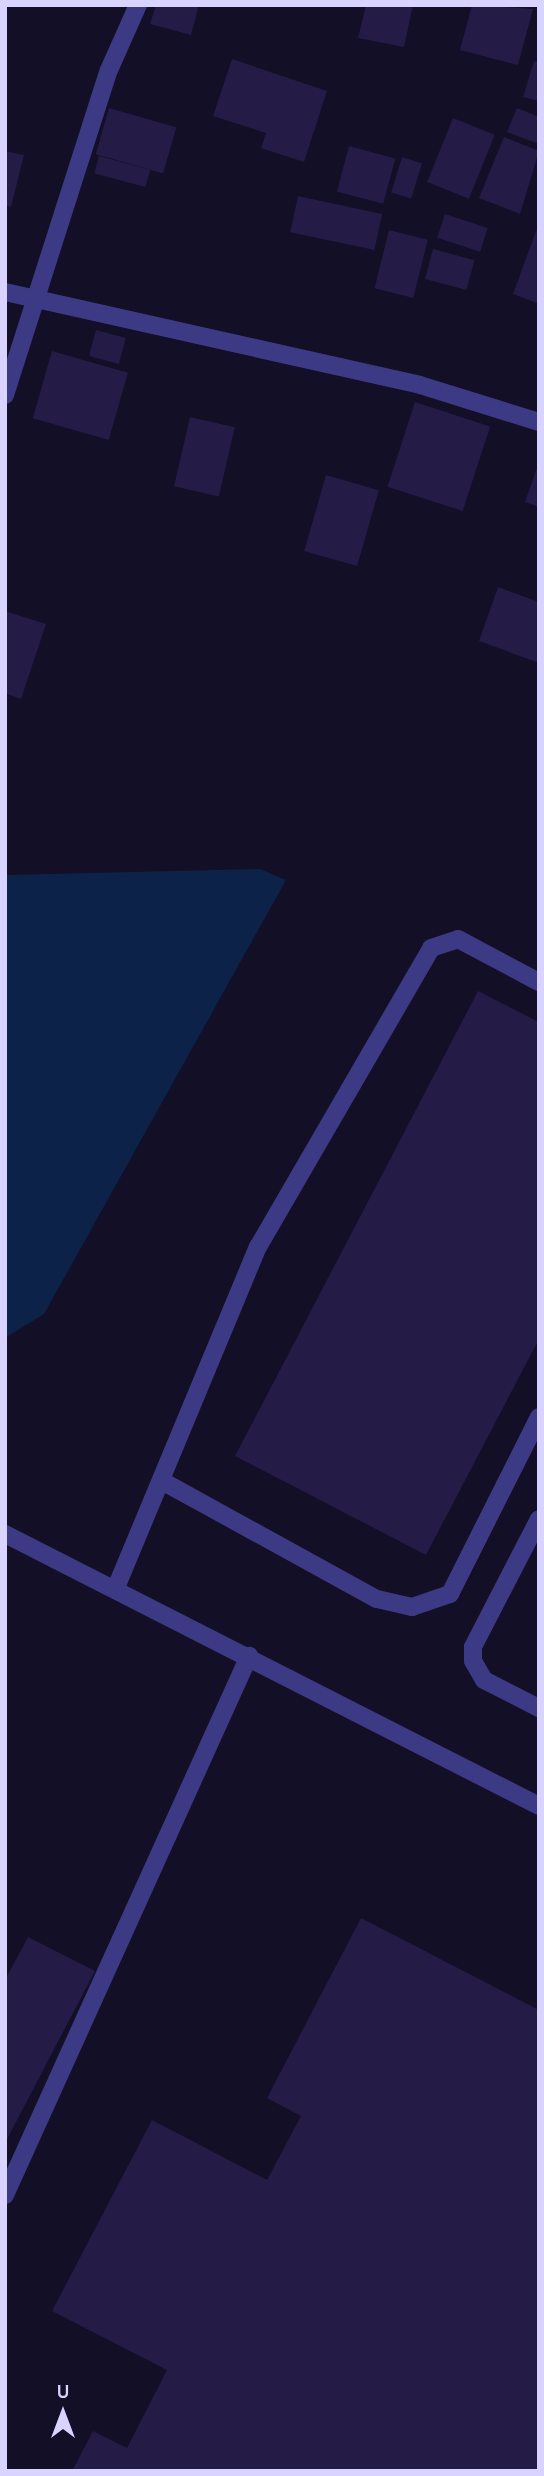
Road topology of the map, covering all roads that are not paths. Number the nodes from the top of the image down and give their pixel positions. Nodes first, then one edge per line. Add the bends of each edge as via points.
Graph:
1 (138, 5) edge
2 (5, 292) edge
3 (37, 303) junction
4 (5, 394) edge
5 (539, 422) edge
6 (539, 982) edge
7 (539, 1417) edge
8 (162, 1481) junction
9 (539, 1519) edge
10 (5, 1534) edge
11 (115, 1590) junction
12 (249, 1656) junction
13 (539, 1708) edge
14 (539, 1806) edge
15 (5, 2195) edge

1 - 3 street via 109,70
2 - 3 street
3 - 4 street
3 - 5 street via 420,385
6 - 8 street via 458,939 430,947 258,1247
7 - 8 street via 450,1594 412,1607 377,1600
8 - 11 street
9 - 13 street via 473,1647 473,1661 484,1680
10 - 11 street
11 - 12 street
12 - 14 street
12 - 15 street

